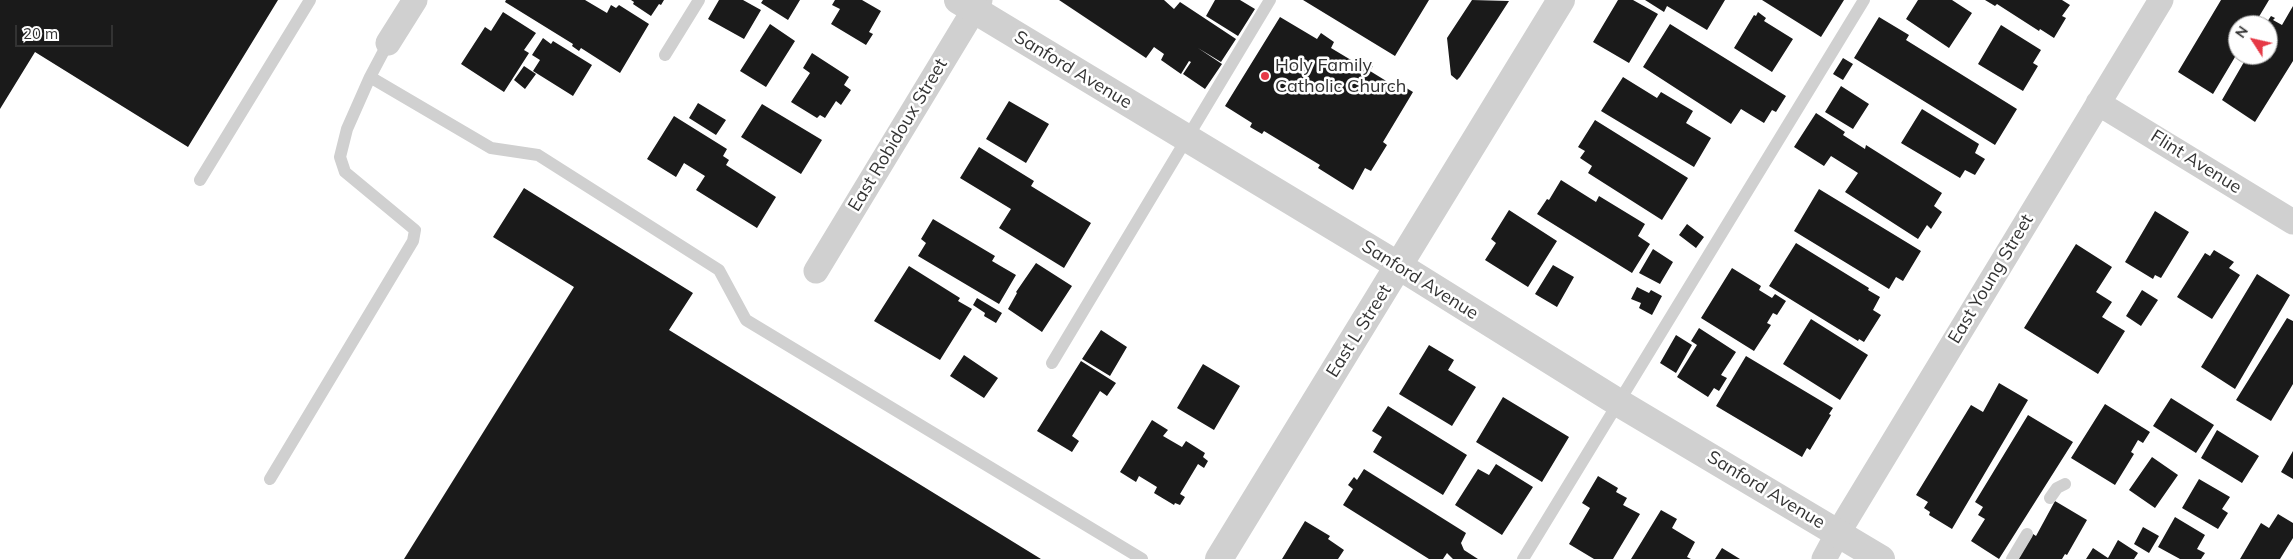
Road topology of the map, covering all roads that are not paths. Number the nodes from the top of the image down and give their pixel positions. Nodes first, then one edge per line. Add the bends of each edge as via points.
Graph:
1 (310, 0) edge
2 (415, 0) edge
3 (699, 0) edge
4 (1270, 0) edge
5 (1561, 0) edge
6 (1864, 0) edge
7 (2161, 0) edge
8 (971, 3) edge
9 (388, 43) joint
10 (665, 55) dead end
11 (370, 77) junction
12 (2098, 103) junction
13 (1188, 139) junction
14 (200, 180) dead end
15 (2293, 222) edge
16 (1399, 266) junction
17 (816, 270) dead end
18 (1052, 363) dead end
19 (1619, 403) junction
20 (270, 479) dead end
21 (2065, 484) dead end
22 (2050, 498) dead end
23 (1838, 533) junction
24 (2027, 534) dead end
25 (1142, 559) edge
26 (1219, 559) edge
27 (1523, 559) edge
28 (1824, 559) edge
29 (1881, 559) edge
30 (2012, 559) edge

1 - 14 lane
2 - 9 street
3 - 10 lane
4 - 13 lane
5 - 16 street, East L Street
6 - 19 lane
7 - 12 street, East Young Street
8 - 13 street, Sanford Avenue
8 - 17 street, East Robidoux Street
9 - 11 lane
11 - 20 lane via 347,129 340,157 345,172 415,230 413,242
11 - 25 lane via 491,148 538,155 719,270 746,320
12 - 15 street, Flint Avenue
12 - 23 street, East Young Street
13 - 16 street, Sanford Avenue
13 - 18 lane
16 - 19 street, Sanford Avenue
16 - 26 street, East L Street
19 - 23 street, Sanford Avenue
19 - 27 lane
21 - 22 lane via 2057,488
23 - 28 street, East Young Street
23 - 29 street, Sanford Avenue
24 - 30 lane

